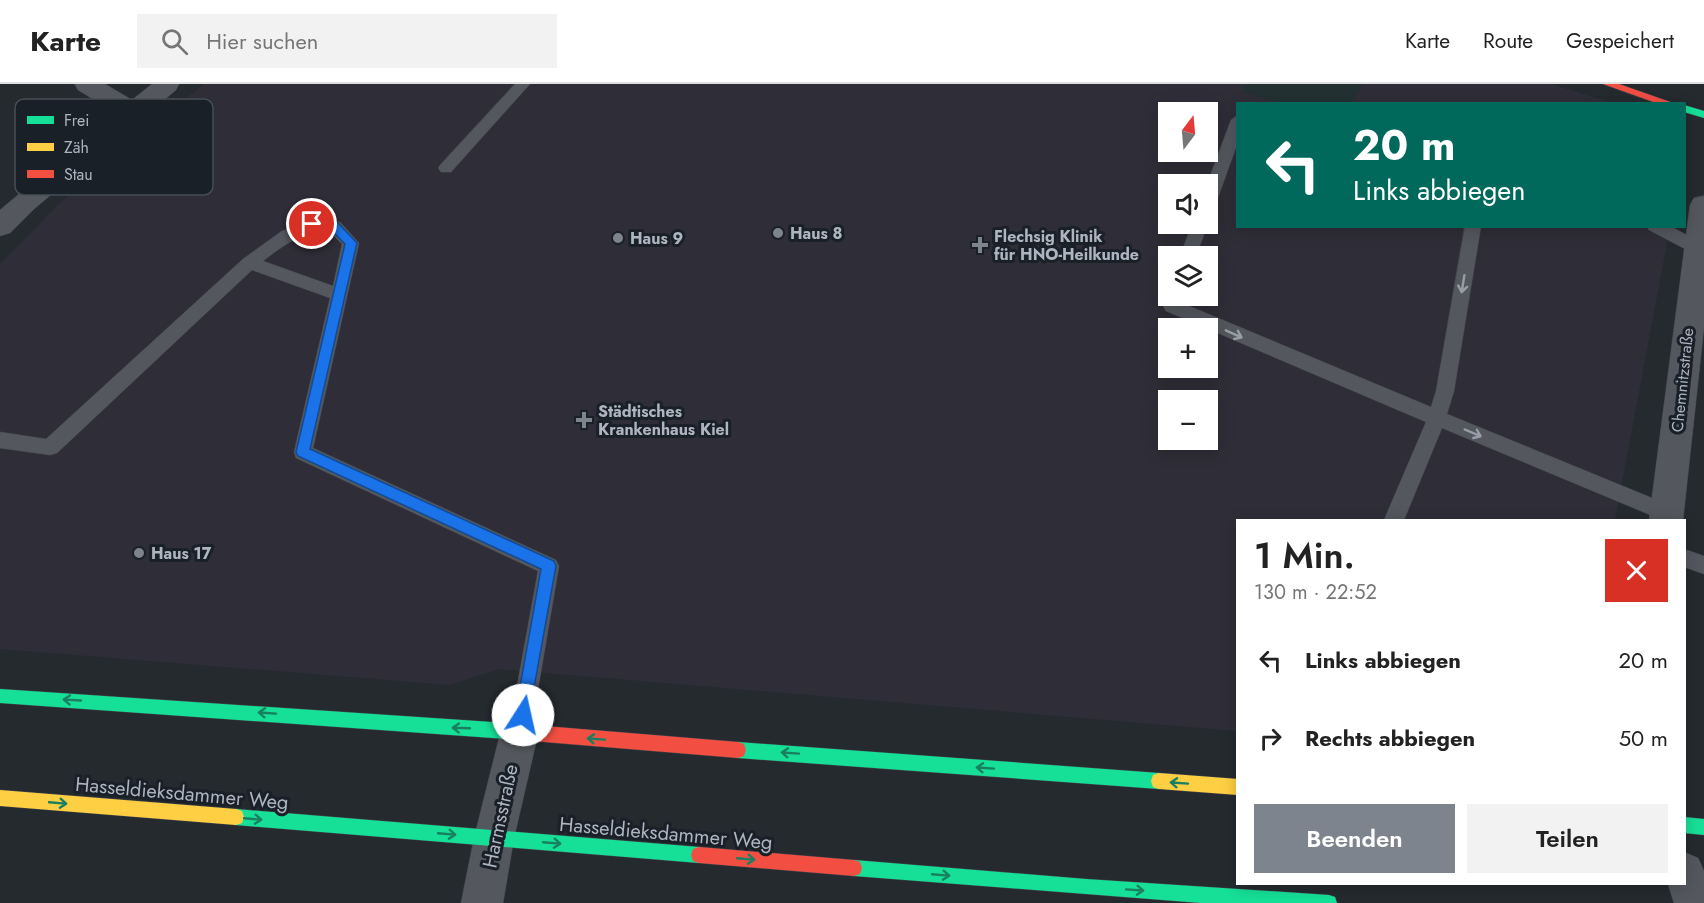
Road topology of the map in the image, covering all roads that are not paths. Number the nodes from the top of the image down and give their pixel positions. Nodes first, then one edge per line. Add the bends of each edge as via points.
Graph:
1 (87, 84) edge
2 (167, 84) edge
3 (524, 84) edge
4 (1608, 84) edge
5 (111, 99) edge
6 (147, 99) edge
7 (1665, 102) edge
8 (1686, 109) edge
9 (1704, 115) edge
10 (1236, 126) edge
11 (446, 168) dead end
12 (1218, 175) edge
13 (32, 195) edge
14 (0, 226) edge
15 (1696, 226) edge
16 (1473, 228) edge
17 (249, 263) junction
18 (338, 294) junction
19 (1172, 306) edge
20 (1437, 418) junction
21 (0, 440) edge
22 (1667, 517) edge
23 (1394, 519) edge
24 (1686, 559) edge
25 (1704, 565) edge
26 (0, 696) edge
27 (520, 730) junction
28 (1236, 787) edge
29 (0, 798) edge
30 (1686, 825) edge
31 (1704, 827) edge
32 (494, 838) junction
33 (1686, 878) edge
34 (1087, 895) edge
35 (482, 903) edge
36 (1329, 903) edge
37 (1695, 903) edge

1 - 5 street
2 - 6 street
3 - 11 lane
4 - 7 street
8 - 9 street
10 - 12 lane
13 - 14 street
15 - 22 street, Chemnitzstraße
16 -> 20 lane
17 - 18 lane
17 - 18 lane via 284,236 312,224 334,226 351,243
17 - 21 lane via 50,447
18 - 27 lane via 303,452 549,566
19 -> 20 lane
20 -> 22 lane
20 - 23 lane
24 - 25 lane
27 -> 26 street
28 -> 27 street
27 - 32 street, Harmsstraße
29 -> 32 street, Hasseldieksdammer Weg
30 - 31 street
32 -> 34 street, Hasseldieksdammer Weg
32 - 35 street, Harmsstraße
33 - 37 street
34 -> 36 street, Hasseldieksdammer Weg

